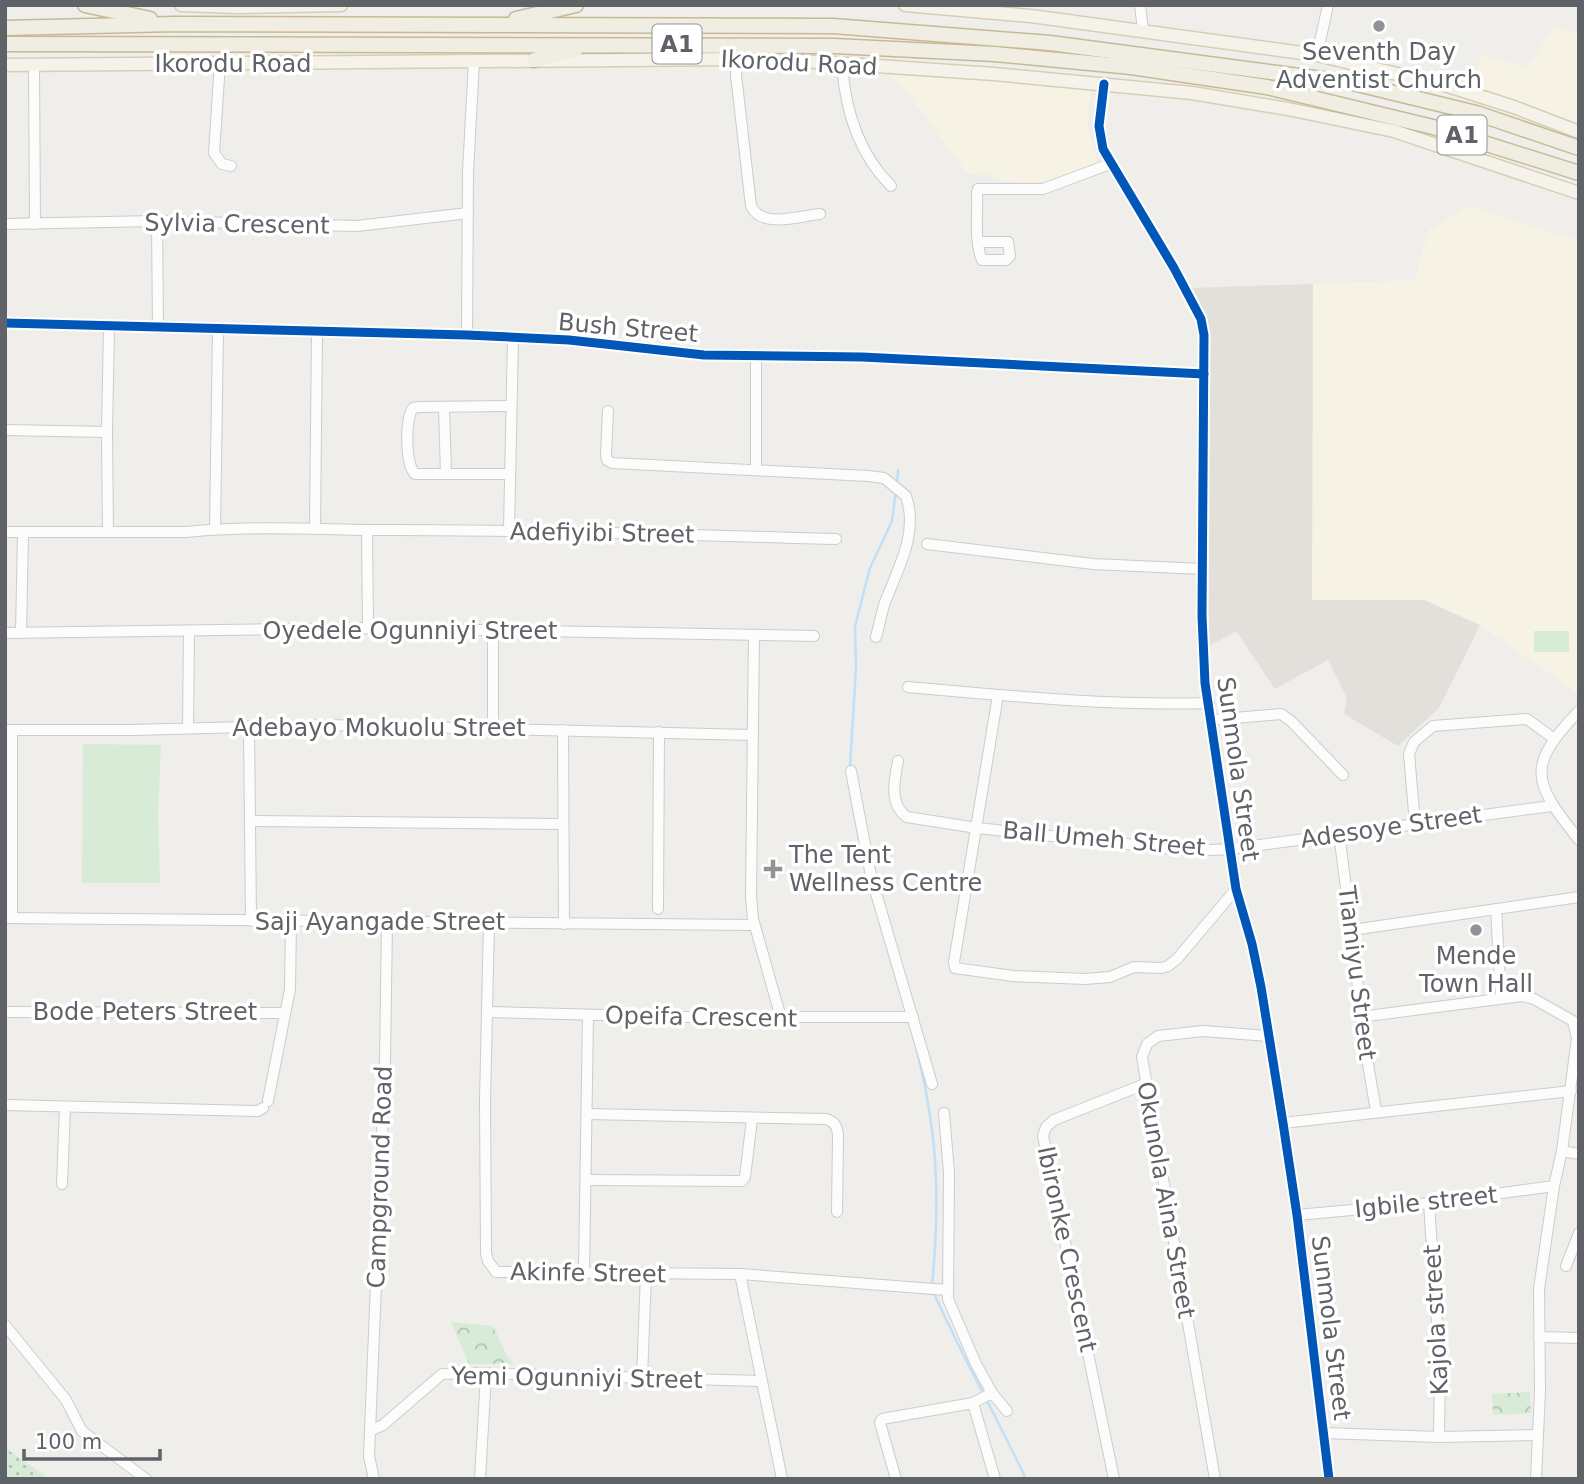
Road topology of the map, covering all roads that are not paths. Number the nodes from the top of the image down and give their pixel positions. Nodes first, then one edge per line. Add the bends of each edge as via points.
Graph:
1 (85, 5) edge
2 (181, 5) edge
3 (341, 5) edge
4 (576, 5) edge
5 (905, 5) edge
6 (1140, 5) edge
7 (1328, 5) edge
8 (176, 24) junction
9 (492, 25) junction
10 (5, 28) edge
11 (1143, 30) junction
12 (5, 44) edge
13 (599, 44) junction
14 (1317, 55) junction
15 (737, 59) junction
16 (534, 60) junction
17 (474, 61) junction
18 (220, 63) junction
19 (842, 64) junction
20 (5, 65) edge
21 (34, 65) junction
22 (1104, 85) junction
23 (1579, 132) edge
24 (1579, 148) edge
25 (1110, 164) junction
26 (232, 166) dead end
27 (1579, 173) edge
28 (891, 186) dead end
29 (1579, 193) edge
30 (468, 213) junction
31 (820, 214) dead end
32 (157, 222) junction
33 (5, 224) edge
34 (35, 224) junction
35 (979, 242) dead end
36 (5, 323) edge
37 (109, 326) junction
38 (158, 328) junction
39 (218, 329) junction
40 (317, 331) junction
41 (467, 335) junction
42 (513, 338) junction
43 (756, 355) junction
44 (1204, 374) junction
45 (512, 406) junction
46 (444, 407) junction
47 (608, 411) dead end
48 (5, 430) edge
49 (107, 432) junction
50 (756, 469) junction
51 (446, 474) junction
52 (510, 474) junction
53 (215, 529) junction
54 (315, 529) junction
55 (367, 530) junction
56 (509, 530) junction
57 (108, 531) junction
58 (5, 532) edge
59 (23, 533) junction
60 (836, 539) dead end
61 (928, 544) dead end
62 (1203, 569) junction
63 (368, 628) junction
64 (189, 631) junction
65 (493, 631) junction
66 (5, 633) edge
67 (21, 633) junction
68 (754, 635) junction
69 (814, 636) dead end
70 (876, 637) dead end
71 (908, 687) dead end
72 (998, 695) junction
73 (1209, 703) junction
74 (1579, 711) edge
75 (1212, 720) junction
76 (249, 726) junction
77 (188, 728) junction
78 (493, 729) junction
79 (8, 730) edge
80 (563, 730) junction
81 (659, 732) junction
82 (752, 735) junction
83 (1553, 738) junction
84 (898, 761) dead end
85 (851, 771) dead end
86 (1343, 775) dead end
87 (1551, 806) junction
88 (9, 820) edge
89 (250, 821) junction
90 (563, 824) junction
91 (1415, 824) junction
92 (977, 828) junction
93 (1339, 834) junction
94 (1579, 840) edge
95 (1230, 849) junction
96 (1236, 890) junction
97 (1579, 897) edge
98 (659, 909) dead end
99 (1496, 909) junction
100 (9, 918) edge
101 (251, 921) junction
102 (291, 922) junction
103 (387, 922) junction
104 (489, 922) junction
105 (564, 924) junction
106 (754, 925) junction
107 (1352, 930) junction
108 (1501, 998) junction
109 (5, 1012) edge
110 (488, 1012) junction
111 (285, 1013) junction
112 (588, 1016) junction
113 (910, 1017) junction
114 (1360, 1017) junction
115 (782, 1018) junction
116 (1268, 1036) junction
117 (932, 1084) dead end
118 (1145, 1084) junction
119 (1571, 1091) junction
120 (5, 1105) edge
121 (65, 1107) junction
122 (1376, 1111) junction
123 (944, 1113) dead end
124 (587, 1114) junction
125 (752, 1119) junction
126 (1283, 1123) junction
127 (1562, 1151) junction
128 (1579, 1154) edge
129 (586, 1180) junction
130 (62, 1184) dead end
131 (1554, 1186) junction
132 (1429, 1203) junction
133 (837, 1212) dead end
134 (1297, 1215) junction
135 (1579, 1233) edge
136 (1566, 1266) dead end
137 (584, 1272) junction
138 (646, 1274) junction
139 (740, 1274) junction
140 (939, 1290) junction
141 (5, 1325) edge
142 (1539, 1337) junction
143 (1579, 1338) edge
144 (486, 1374) junction
145 (642, 1378) junction
146 (761, 1381) junction
147 (984, 1397) junction
148 (1007, 1411) dead end
149 (370, 1431) junction
150 (1324, 1433) junction
151 (1538, 1435) junction
152 (1438, 1437) junction
153 (146, 1479) edge
154 (374, 1479) edge
155 (480, 1479) edge
156 (782, 1479) edge
157 (896, 1479) edge
158 (995, 1479) edge
159 (1114, 1479) edge
160 (1215, 1479) edge
161 (1329, 1479) edge
162 (1536, 1479) edge

1 - 8 highway
2 - 3 main road
4 - 9 highway
5 - 11 main road
6 - 11 street
7 - 14 street
8 - 9 highway, Ikorodu Road / A1
8 - 10 highway, Ikorodu Road / A1
9 - 24 highway, Ikorodu Road / A1 via 833,26 1050,43 1353,83 1476,113
11 - 14 main road
12 - 13 highway, Ikorodu Road / A1
13 - 16 highway
13 - 27 highway, Ikorodu Road / A1 via 846,46 1131,67 1309,96 1433,127
14 - 23 main road via 1448,86
15 - 16 main road, Ikorodu Road
15 - 19 main road, Ikorodu Road
15 - 31 street via 755,214 765,220
16 - 17 main road, Ikorodu Road
17 - 18 main road, Ikorodu Road
17 - 30 street
18 - 21 main road, Ikorodu Road
18 - 26 street via 215,153 222,164
19 - 22 main road, Ikorodu Road
19 - 28 street via 846,94 865,154
20 - 21 main road, Ikorodu Road
21 - 34 street
22 - 25 street, Sunmola Street via 1100,140
22 - 29 main road, Ikorodu Road via 1192,93 1394,131
25 - 35 street via 1043,189 978,189
25 - 44 street, Sunmola Street via 1201,319
30 - 32 street, Sylvia Crescent via 357,226
30 - 41 street
32 - 34 street, Sylvia Crescent
32 - 38 street
33 - 34 street, Sylvia Crescent
36 - 37 street, Bush Street
37 - 38 street, Bush Street
37 - 49 street
38 - 39 street, Bush Street
39 - 40 street, Bush Street
39 - 53 street
40 - 41 street, Bush Street
40 - 54 street
41 - 42 street, Bush Street
42 - 43 street, Bush Street via 680,354
42 - 45 street
43 - 44 street, Bush Street
43 - 50 street
44 - 62 street, Sunmola Street
45 - 46 street
45 - 52 street
46 - 51 street
46 - 51 street via 414,408 407,419 411,470 421,475
47 - 50 street via 606,455 612,463
48 - 49 street
49 - 57 street
50 - 70 street via 884,478 906,496 910,529
51 - 52 street
52 - 56 street
53 - 54 street, Adefiyibi Street
53 - 57 street, Adefiyibi Street
54 - 55 street, Adefiyibi Street
55 - 56 street, Adefiyibi Street
55 - 63 street
56 - 60 street, Adefiyibi Street
57 - 59 street, Adefiyibi Street
58 - 59 street, Adefiyibi Street
59 - 67 street
61 - 62 street via 1093,564
62 - 73 street, Sunmola Street via 1202,654
63 - 64 street, Oyedele Ogunniyi Street
63 - 65 street, Oyedele Ogunniyi Street
64 - 67 street, Oyedele Ogunniyi Street
64 - 77 street
65 - 68 street, Oyedele Ogunniyi Street
65 - 78 street
66 - 67 street, Oyedele Ogunniyi Street
68 - 69 street, Oyedele Ogunniyi Street
68 - 82 street
71 - 72 street
72 - 73 street via 1120,704
72 - 92 street
73 - 75 street, Sunmola Street
74 - 83 street
75 - 86 street via 1281,714
75 - 95 street, Sunmola Street
76 - 77 street, Adebayo Mokuolu Street
76 - 78 street, Adebayo Mokuolu Street
76 - 89 street
77 - 79 street, Adebayo Mokuolu Street
78 - 80 street, Adebayo Mokuolu Street
79 - 88 street
80 - 81 street, Adebayo Mokuolu Street
80 - 90 street
81 - 82 street, Adebayo Mokuolu Street
81 - 98 street
82 - 106 street
83 - 87 street via 1542,762 1544,791
83 - 91 street via 1527,719 1433,726 1409,754
84 - 92 street, Ball Umeh Street via 894,778 900,812
85 - 113 street via 871,876
87 - 91 street, Adesoye Street
87 - 94 street
88 - 100 street
89 - 90 street
89 - 101 street
90 - 105 street
91 - 93 street, Adesoye Street
92 - 95 street, Ball Umeh Street via 1192,851
92 - 96 street via 953,965 958,969 1085,979 1110,977 1134,967 1168,966
93 - 95 street, Adesoye Street
93 - 107 street, Tiamiyu Street
95 - 96 street, Sunmola Street
96 - 116 street, Sunmola Street via 1252,944
97 - 99 street
99 - 107 street
99 - 108 street
100 - 101 street, Saji Ayangade Street
101 - 102 street, Saji Ayangade Street
102 - 103 street, Saji Ayangade Street
102 - 111 street
103 - 104 street, Saji Ayangade Street
103 - 149 street, Campground Road
104 - 105 street, Saji Ayangade Street
104 - 110 street, Akinfe Street
105 - 106 street, Saji Ayangade Street
106 - 115 street
107 - 114 street, Tiamiyu Street
108 - 114 street
108 - 119 street via 1534,999 1573,1021 1577,1038
109 - 111 street, Bode Peters Street
110 - 112 street, Opeifa Crescent
110 - 137 street, Akinfe Street via 488,1261 496,1272
111 - 121 street via 266,1105 258,1111
112 - 115 street, Opeifa Crescent
112 - 124 street
113 - 115 street, Opeifa Crescent
113 - 117 street
114 - 122 street, Tiamiyu Street
116 - 118 street, Okunola Aina Street via 1203,1031 1158,1036 1143,1050
116 - 126 street, Sunmola Street
118 - 159 street, Ibironke Crescent via 1054,1120 1043,1136
118 - 160 street, Okunola Aina Street
119 - 122 street
119 - 127 street
120 - 121 street
121 - 130 street
122 - 126 street
123 - 140 street via 949,1173
124 - 125 street
124 - 129 street
125 - 129 street via 742,1181
125 - 133 street via 832,1121 838,1135
126 - 134 street, Sunmola Street
127 - 128 street
127 - 131 street
129 - 137 street
131 - 132 street, Igbile street
131 - 142 street via 1539,1289
132 - 134 street, Igbile street
132 - 152 street, Kajola street via 1440,1370
134 - 150 street, Sunmola Street
135 - 136 street
137 - 138 street, Akinfe Street
138 - 139 street, Akinfe Street
138 - 145 street
139 - 140 street, Akinfe Street
139 - 146 street
140 - 147 street
141 - 153 street via 66,1400 82,1431
142 - 143 street
142 - 151 street
144 - 145 street, Yemi Ogunniyi Street
144 - 149 street, Yemi Ogunniyi Street via 442,1374
144 - 155 street
145 - 146 street, Yemi Ogunniyi Street
146 - 156 street
147 - 148 street
147 - 157 street via 882,1419
147 - 158 street
149 - 154 street, Campground Road
150 - 152 street
150 - 161 street, Sunmola Street
151 - 152 street
151 - 162 street

